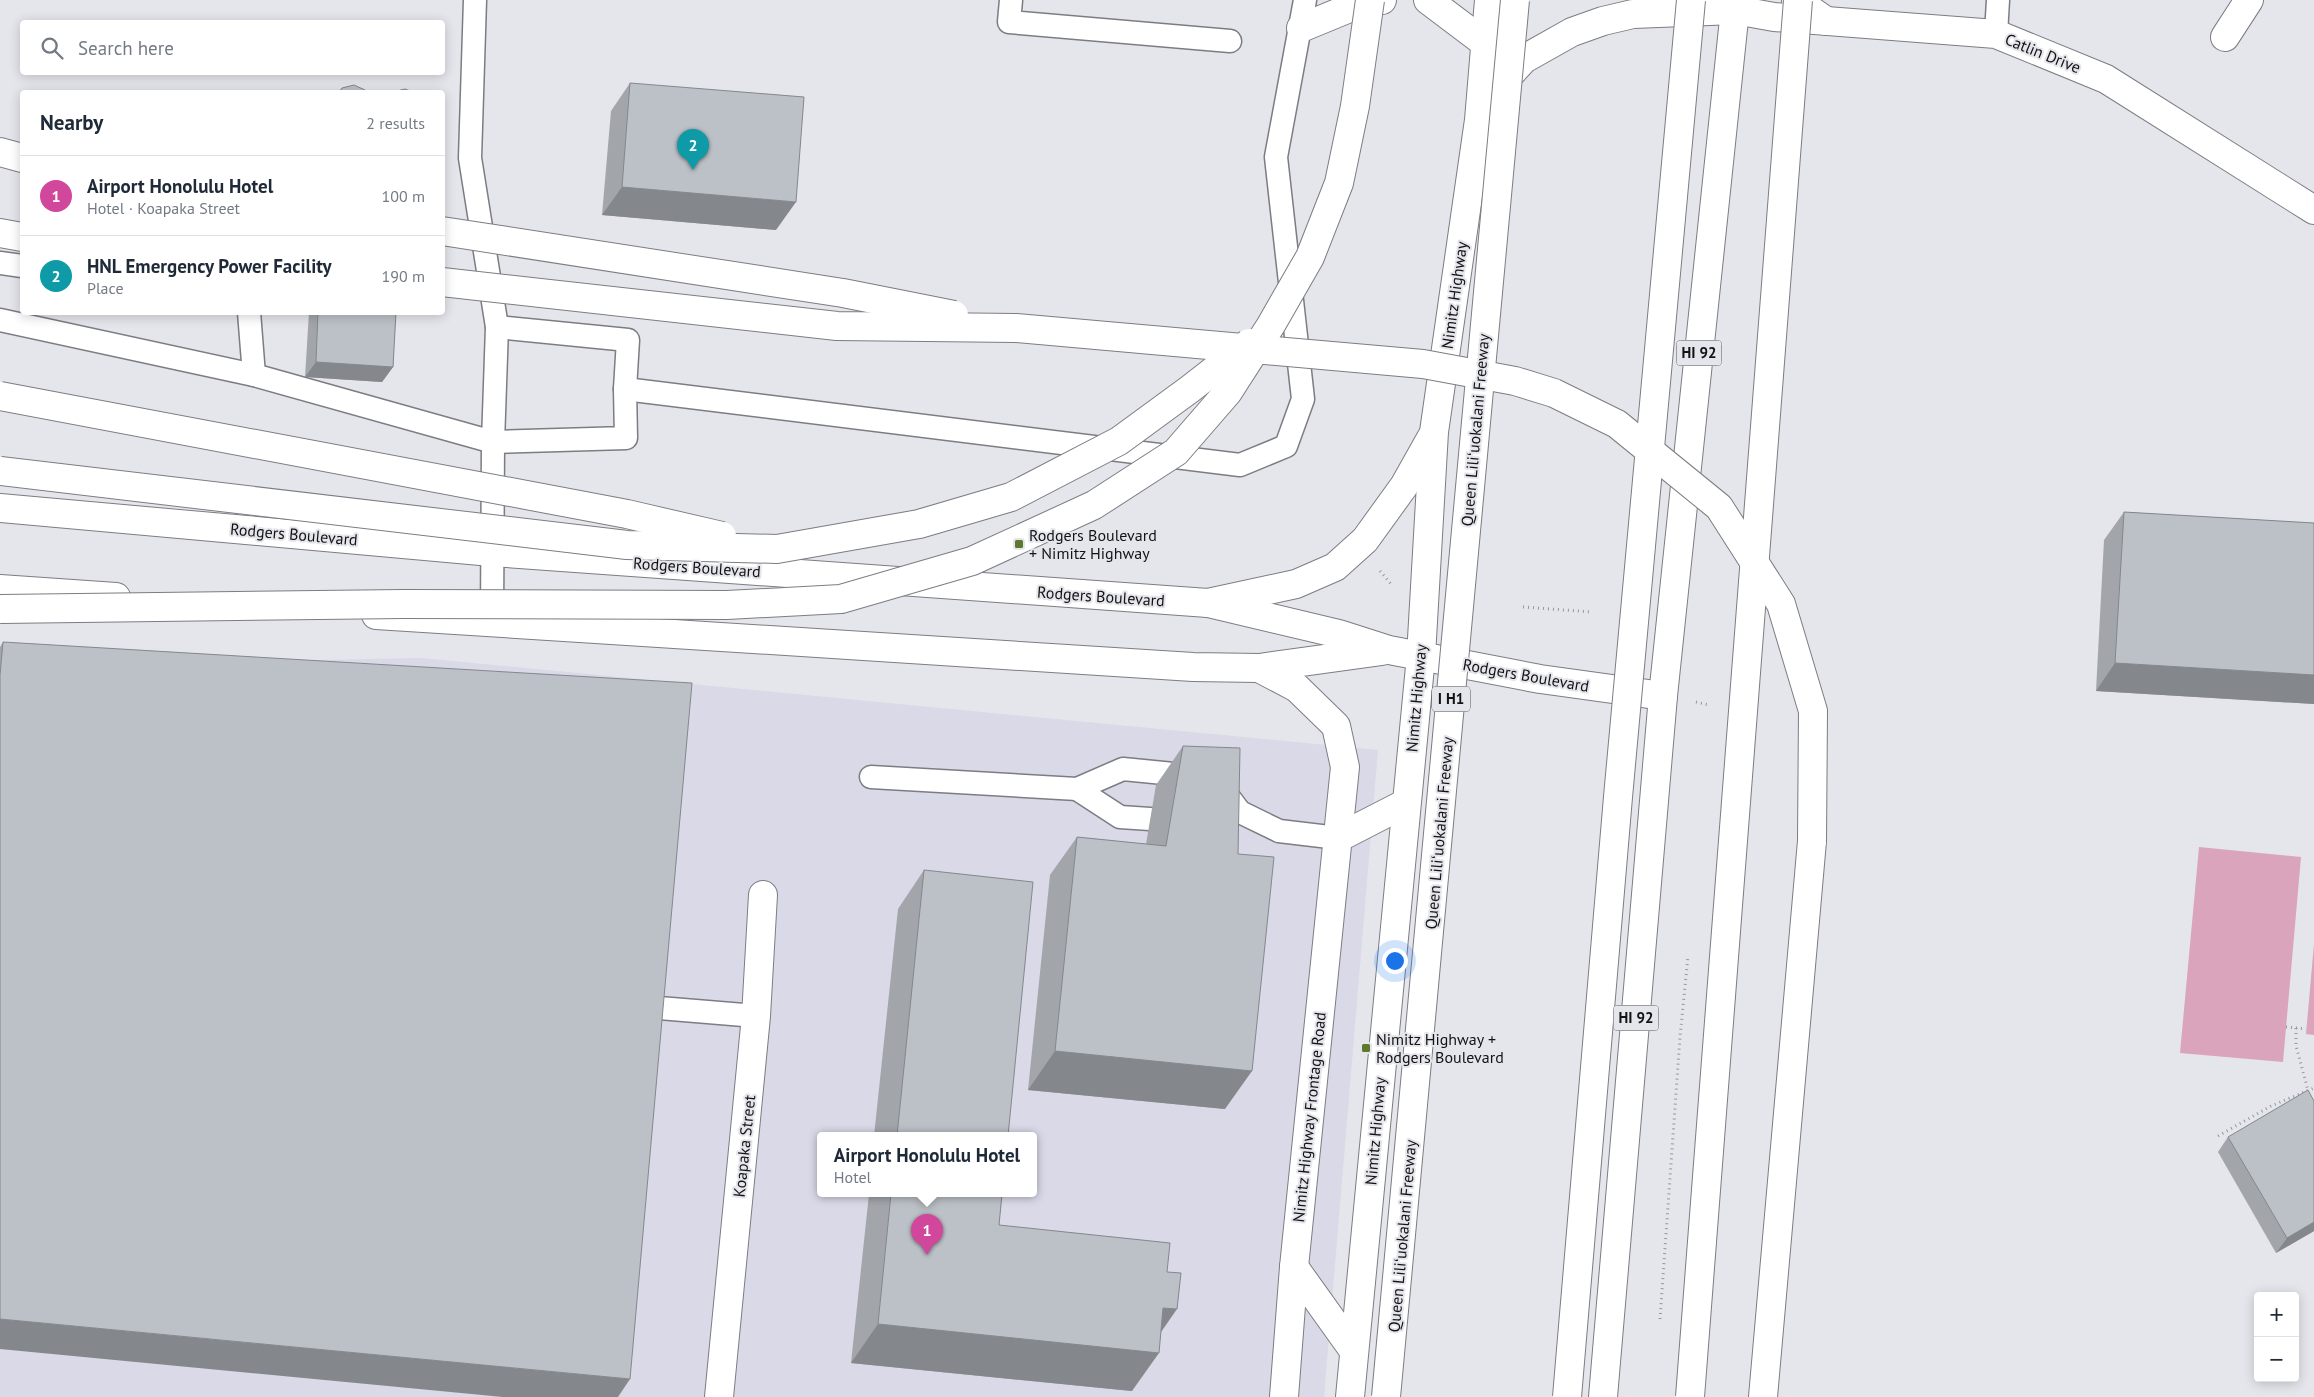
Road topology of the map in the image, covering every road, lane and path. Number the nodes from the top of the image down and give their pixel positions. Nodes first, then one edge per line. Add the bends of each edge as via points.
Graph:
1 (475, 0) edge
2 (1011, 0) edge
3 (1306, 0) edge
4 (1370, 0) edge
5 (1382, 0) edge
6 (1428, 0) edge
7 (1489, 0) edge
8 (1515, 0) edge
9 (1693, 0) edge
10 (1797, 0) edge
11 (1998, 0) edge
12 (2248, 0) edge
13 (1735, 5) edge
14 (1826, 20) junction
15 (1301, 28) junction
16 (1996, 34) junction
17 (2225, 37) dead end
18 (1230, 41) dead end
19 (1484, 43) junction
20 (1479, 120) junction
21 (0, 152) edge
22 (20, 157) edge
23 (2314, 210) edge
24 (445, 231) edge
25 (0, 233) edge
26 (20, 237) edge
27 (0, 263) edge
28 (20, 266) edge
29 (445, 282) edge
30 (249, 315) edge
31 (0, 320) edge
32 (1271, 325) junction
33 (497, 327) junction
34 (1016, 328) junction
35 (254, 375) junction
36 (625, 389) junction
37 (0, 396) edge
38 (1434, 432) junction
39 (493, 442) junction
40 (0, 471) edge
41 (0, 508) edge
42 (778, 549) junction
43 (492, 552) junction
44 (0, 589) edge
45 (1208, 603) junction
46 (1523, 607) dead end
47 (0, 609) edge
48 (1592, 612) dead end
49 (492, 624) junction
50 (1390, 650) junction
51 (1421, 656) junction
52 (1259, 668) junction
53 (1663, 696) junction
54 (871, 777) dead end
55 (1077, 789) junction
56 (1406, 803) junction
57 (1240, 812) junction
58 (1150, 819) dead end
59 (1220, 822) edge
60 (1338, 838) junction
61 (763, 895) dead end
62 (647, 1007) edge
63 (756, 1016) junction
64 (2286, 1027) dead end
65 (2296, 1028) junction
66 (2306, 1029) dead end
67 (2314, 1088) edge
68 (2308, 1090) junction
69 (2218, 1136) dead end
70 (1294, 1266) junction
71 (1354, 1350) junction
72 (719, 1397) edge
73 (1284, 1397) edge
74 (1350, 1397) edge
75 (1386, 1397) edge
76 (1567, 1397) edge
77 (1603, 1397) edge
78 (1690, 1397) edge
79 (1763, 1397) edge

1 - 33 lane via 470,158
2 - 18 lane via 1009,22
3 - 15 lane
4 - 32 main road, bridge via 1355,106 1339,183 1310,257
5 - 15 main road via 1352,7
6 - 19 main road
7 - 19 main road, Nimitz Highway
8 - 75 main road, Queen Liliʻuokalani Freeway / I H1, bridge
9 - 13 main road
9 - 76 main road, bridge via 1622,758
10 - 14 main road
10 - 78 main road, bridge
11 - 16 lane
12 - 17 main road
13 - 14 main road, Catlin Drive via 1774,16
13 - 20 main road via 1633,14 1572,32 1524,59 1501,83
13 - 53 main road, HI 92
14 - 16 main road, Catlin Drive
15 - 36 lane via 1276,157 1303,399 1286,446 1240,465
16 - 23 main road, Catlin Drive via 2106,79
19 - 20 main road, Nimitz Highway
20 - 38 main road, Nimitz Highway
21 - 22 main road
24 - 34 main road, bridge via 842,293
25 - 26 main road
27 - 28 lane
29 - 34 main road, bridge via 837,326
30 - 35 lane
31 - 35 lane
32 - 42 main road, bridge via 1118,441 1011,497 919,524
32 - 47 main road, bridge via 1228,392 1176,452 1094,506 972,561 841,599 727,605 403,604
33 - 36 lane via 628,340
33 - 39 lane
34 - 79 main road, bridge via 1423,364 1515,381 1554,393 1617,424 1719,507 1781,604 1813,710 1812,841
35 - 39 lane
36 - 39 lane via 626,438
37 - 42 main road, bridge via 628,514
38 - 45 main road via 1404,486 1370,532 1335,567 1296,584
38 - 51 main road, Nimitz Highway
39 - 43 lane
40 - 42 main road, bridge via 626,545
41 - 43 main road, Rodgers Boulevard
43 - 45 main road, Rodgers Boulevard
43 - 49 lane
44 - 49 main road, Rodgers Boulevard
45 - 50 main road, Rodgers Boulevard via 1339,634
46 - 48 path
49 - 52 main road, Rodgers Boulevard via 1193,667
50 - 51 main road, Rodgers Boulevard
50 - 52 main road, Rodgers Boulevard
51 - 53 main road, Rodgers Boulevard via 1540,679
51 - 56 main road, Nimitz Highway
52 - 60 main road, Nimitz Highway Frontage Road via 1297,688 1336,726 1346,767
53 - 77 main road, HI 92
54 - 55 lane
55 - 57 lane via 1123,769 1214,777
55 - 58 lane via 1120,817
56 - 60 main road
56 - 71 main road, Nimitz Highway
57 - 59 lane
57 - 60 lane via 1279,832
60 - 70 main road, Nimitz Highway Frontage Road
61 - 63 main road, Koapaka Street
62 - 63 lane
63 - 72 main road, Koapaka Street
64 - 65 path
65 - 66 path
65 - 68 path via 2296,1046
67 - 68 path
68 - 69 path via 2271,1106
70 - 71 main road
70 - 73 main road, Nimitz Highway Frontage Road
71 - 74 main road, Nimitz Highway

